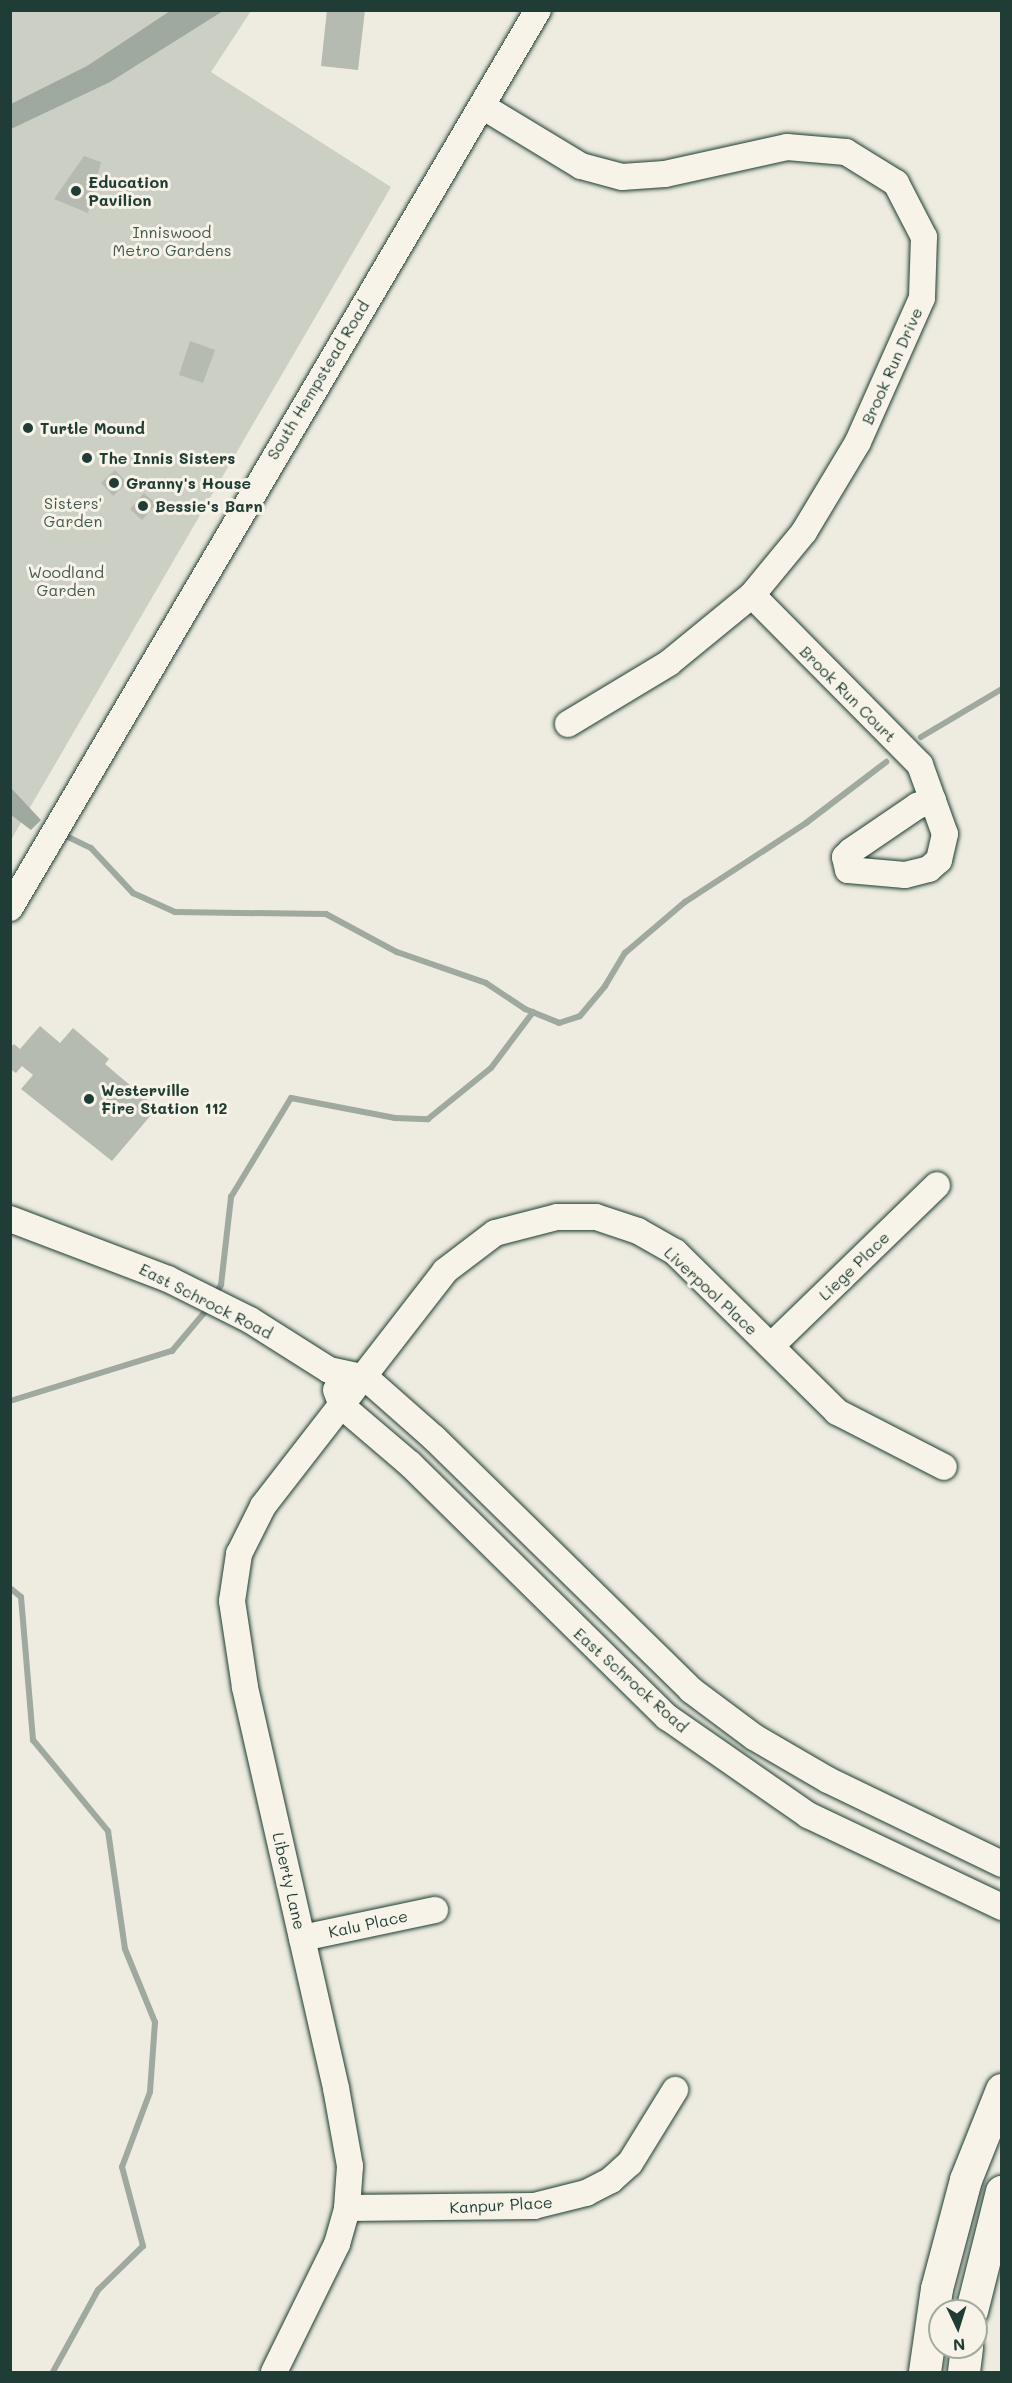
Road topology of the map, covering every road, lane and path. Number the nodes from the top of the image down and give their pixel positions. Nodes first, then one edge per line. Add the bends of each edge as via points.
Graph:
1 (538, 10) edge
2 (482, 106) junction
3 (752, 595) junction
4 (568, 724) dead end
5 (933, 800) dead end
6 (10, 908) edge
7 (937, 1185) dead end
8 (10, 1219) edge
9 (771, 1346) junction
10 (329, 1370) junction
11 (366, 1378) junction
12 (342, 1406) junction
13 (944, 1467) dead end
14 (1002, 1864) edge
15 (1002, 1907) edge
16 (435, 1910) dead end
17 (302, 1938) junction
18 (675, 2090) dead end
19 (1002, 2090) edge
20 (1002, 2192) edge
21 (347, 2208) junction
22 (975, 2299) edge
23 (274, 2373) edge
24 (925, 2373) edge

1 - 2 street, South Hempstead Road
2 - 3 street, Brook Run Drive via 581,166 622,177 665,174 787,147 846,152 896,183 924,237 922,298 858,442 804,532
2 - 6 street, South Hempstead Road
3 - 4 street, Brook Run Drive via 669,663
3 - 5 street, Brook Run Court via 920,765
7 - 9 street, Liege Place
8 - 10 street, East Schrock Road via 168,1279 250,1320
9 - 11 street, Liverpool Place via 675,1252 638,1231 596,1217 557,1217 495,1233 467,1250 444,1271
9 - 13 street, Liverpool Place via 837,1412
10 - 11 street, East Schrock Road
10 - 12 street, East Schrock Road
11 - 12 street, Liverpool Place
11 - 14 street, East Schrock Road via 434,1437 691,1690 754,1737 828,1780
12 - 15 street, East Schrock Road via 410,1464 667,1717 808,1815
12 - 17 street, Liberty Lane via 263,1506 239,1554 232,1601 244,1687
16 - 17 street, Kalu Place
17 - 21 street, Liberty Lane via 348,2155
18 - 21 street, Kanpur Place via 630,2163 611,2180 586,2193 534,2206
19 - 24 main road via 966,2180 937,2289
20 - 22 main road
21 - 23 street, Liberty Lane via 337,2244

